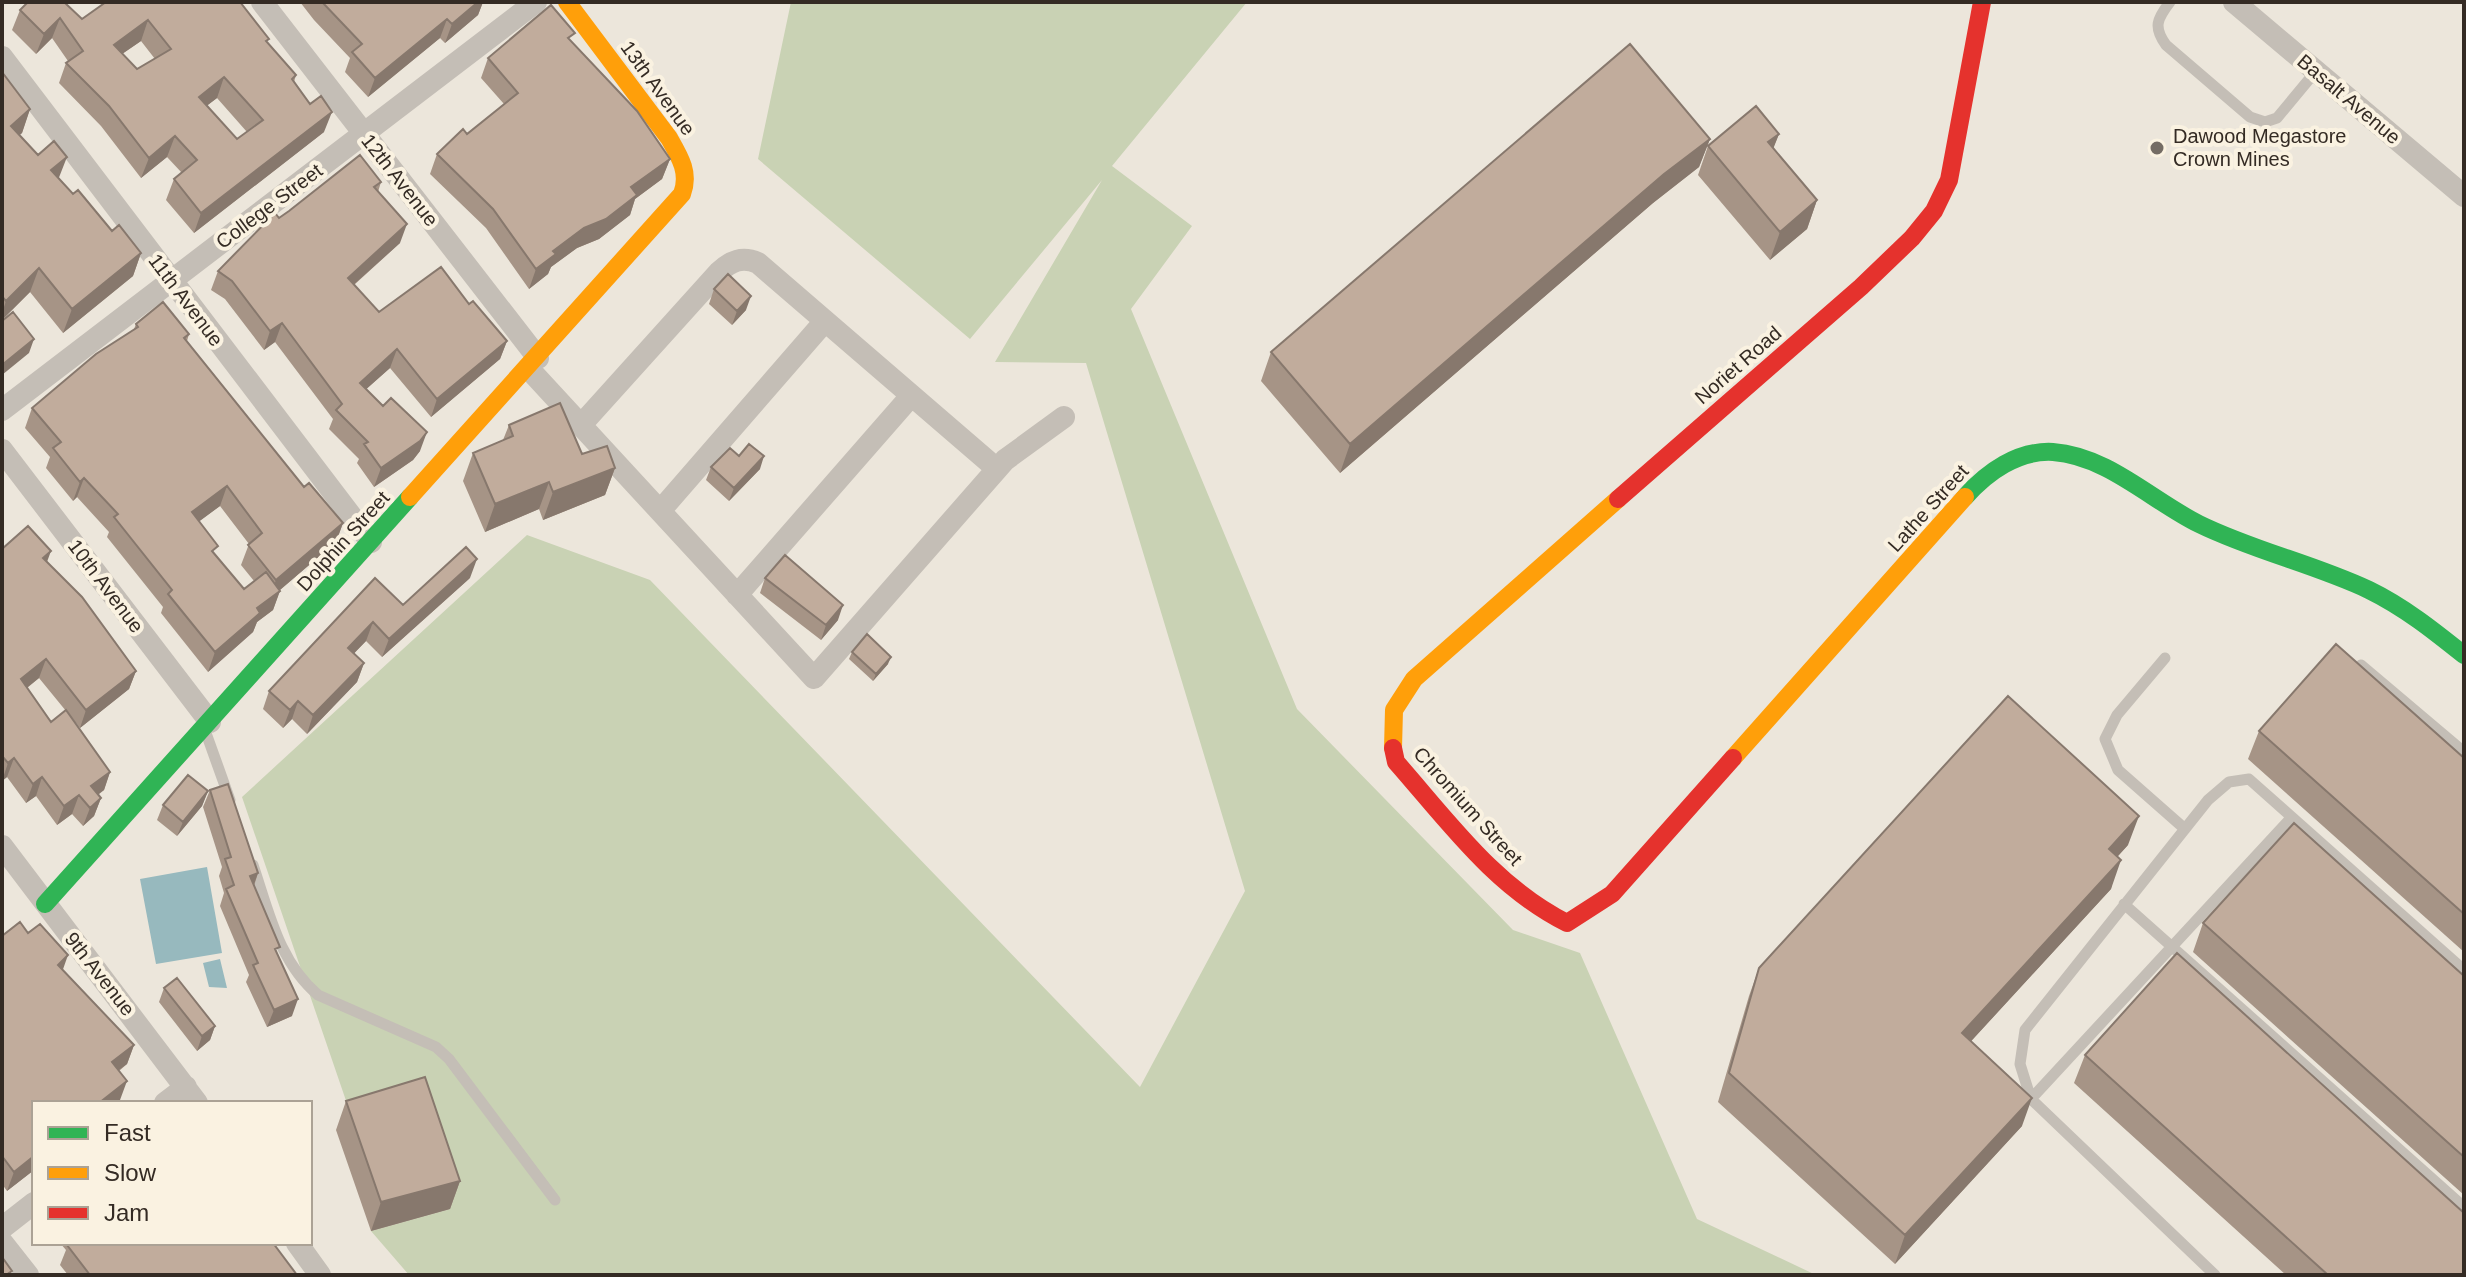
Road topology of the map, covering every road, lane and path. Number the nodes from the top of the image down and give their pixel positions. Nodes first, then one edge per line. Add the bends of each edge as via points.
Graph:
1 (262, 2) edge
2 (536, 2) edge
3 (567, 2) edge
4 (1982, 2) edge
5 (2170, 2) edge
6 (2234, 2) edge
7 (2, 57) edge
8 (2316, 71) junction
9 (364, 134) junction
10 (2464, 196) edge
11 (672, 205) joint
12 (172, 280) junction
13 (825, 321) junction
14 (534, 363) junction
15 (911, 396) junction
16 (2, 410) edge
17 (1064, 417) dead end
18 (581, 425) junction
19 (2, 450) edge
20 (997, 469) junction
21 (660, 511) junction
22 (371, 542) junction
23 (737, 595) junction
24 (2464, 655) edge
25 (2165, 658) dead end
26 (2361, 665) edge
27 (1404, 689) joint
28 (208, 725) junction
29 (2464, 752) edge
30 (235, 814) edge
31 (2291, 818) junction
32 (2185, 829) junction
33 (2, 846) edge
34 (250, 856) edge
35 (45, 904) junction
36 (2124, 904) junction
37 (1567, 923) joint
38 (2172, 947) junction
39 (2464, 970) edge
40 (192, 1095) edge
41 (2031, 1099) junction
42 (172, 1101) edge
43 (555, 1200) dead end
44 (32, 1205) edge
45 (2464, 1207) edge
46 (2, 1228) edge
47 (2, 1242) edge
48 (298, 1245) edge
49 (28, 1275) edge
50 (320, 1275) edge
51 (2215, 1275) edge

1 - 9 street, 12th Avenue
2 - 9 street, College Street
3 - 11 street, 13th Avenue via 680,157 687,178
4 - 27 street, Noriet Road via 1949,180 1925,222 1861,287
5 - 8 lane via 2157,19 2166,45 2250,117 2265,122 2277,118
6 - 8 street, Basalt Avenue
7 - 12 street, 11th Avenue
8 - 10 street, Basalt Avenue
9 - 12 street, College Street
9 - 14 street, 12th Avenue
11 - 14 street, Dolphin Street
12 - 16 street, College Street
12 - 22 street, 11th Avenue
13 - 15 street
13 - 18 street via 758,263 748,259 728,264
13 - 21 street
14 - 18 street, 12th Avenue
14 - 22 street, Dolphin Street
15 - 20 street
15 - 23 street
17 - 20 street
18 - 21 street, 12th Avenue
19 - 28 street, 10th Avenue
20 - 23 street, 12th Avenue via 814,678
21 - 23 street, 12th Avenue
22 - 28 street, Dolphin Street
24 - 37 street, Lathe Street via 2371,591 2189,519 2092,462 2037,451 2014,457 1972,489 1612,894
25 - 32 lane via 2117,715 2105,739 2118,770
26 - 29 lane
27 - 37 street, Chromium Street via 1390,717 1396,762 1518,896
28 - 30 lane
28 - 35 street, Dolphin Street
31 - 32 lane via 2249,779 2229,782
31 - 38 lane
31 - 39 lane
32 - 36 lane
33 - 35 street, 9th Avenue
34 - 43 lane via 285,956 302,982 318,995 436,1047
35 - 40 street, 9th Avenue
36 - 38 lane
36 - 41 lane via 2025,1030 2020,1064
38 - 41 lane
38 - 45 lane
40 - 42 street
41 - 51 lane
44 - 46 street
47 - 49 street
48 - 50 street

